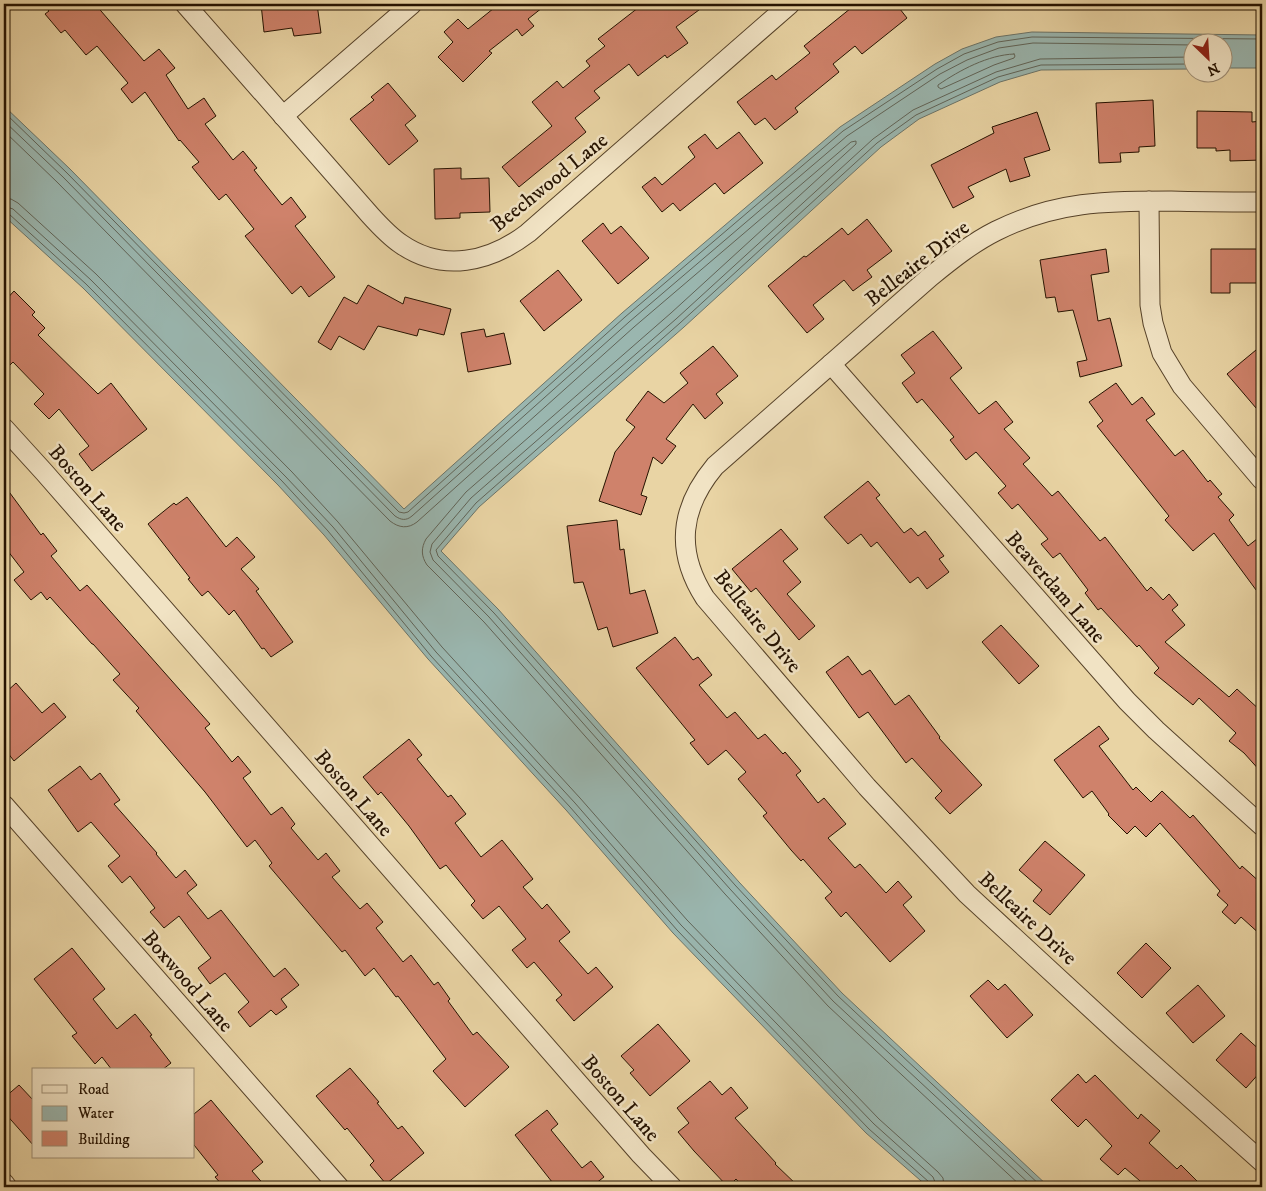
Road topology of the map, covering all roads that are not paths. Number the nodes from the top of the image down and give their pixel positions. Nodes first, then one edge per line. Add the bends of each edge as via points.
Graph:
1 (185, 4) edge
2 (412, 4) edge
3 (790, 4) edge
4 (283, 116) junction
5 (1149, 201) junction
6 (1262, 202) edge
7 (831, 364) junction
8 (4, 428) edge
9 (1262, 480) edge
10 (4, 805) edge
11 (1262, 826) edge
12 (1262, 1162) edge
13 (4, 1183) edge
14 (7, 1187) edge
15 (338, 1187) edge
16 (672, 1187) edge

1 - 4 street, Beechwood Lane
2 - 4 street
3 - 4 street, Beechwood Lane via 528,233 506,248 475,260 424,256 391,237
5 - 6 street, Belleaire Drive
5 - 7 street, Belleaire Drive via 1072,206 1040,213 994,232 948,262
5 - 9 street via 1150,305 1162,353 1182,386
7 - 11 street, Beaverdam Lane via 1126,701
7 - 12 street, Belleaire Drive via 728,454 698,489 688,513 685,541 689,565 698,586 722,619 867,787 968,894
8 - 16 street, Boston Lane
10 - 15 street, Boxwood Lane
13 - 14 street

